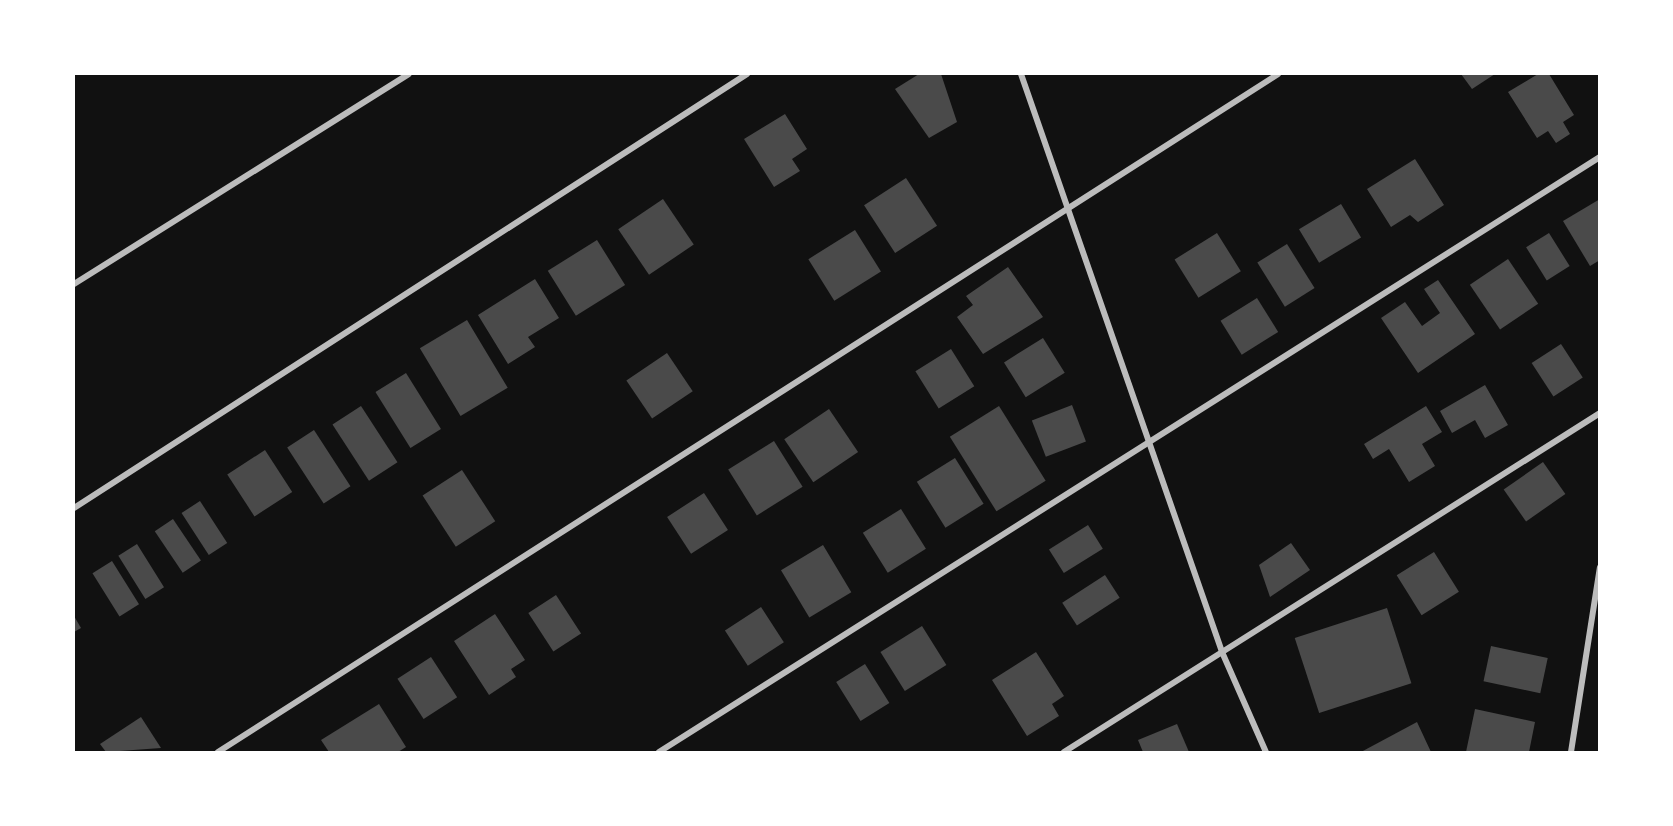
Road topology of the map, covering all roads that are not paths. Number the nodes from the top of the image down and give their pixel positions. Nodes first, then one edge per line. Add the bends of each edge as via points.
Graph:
1 (409, 74) edge
2 (747, 74) edge
3 (1021, 74) edge
4 (1278, 74) edge
5 (1599, 157) edge
6 (1068, 208) junction
7 (74, 284) edge
8 (1599, 413) edge
9 (1150, 444) junction
10 (74, 508) edge
11 (1599, 567) edge
12 (1222, 652) junction
13 (218, 753) edge
14 (659, 753) edge
15 (1064, 753) edge
16 (1266, 753) edge
17 (1571, 753) edge

1 - 7 street
2 - 10 street
3 - 6 street
4 - 6 street
5 - 9 street
6 - 9 street
6 - 13 street
8 - 12 street
9 - 12 street
9 - 14 street
11 - 17 street
12 - 15 street
12 - 16 street

